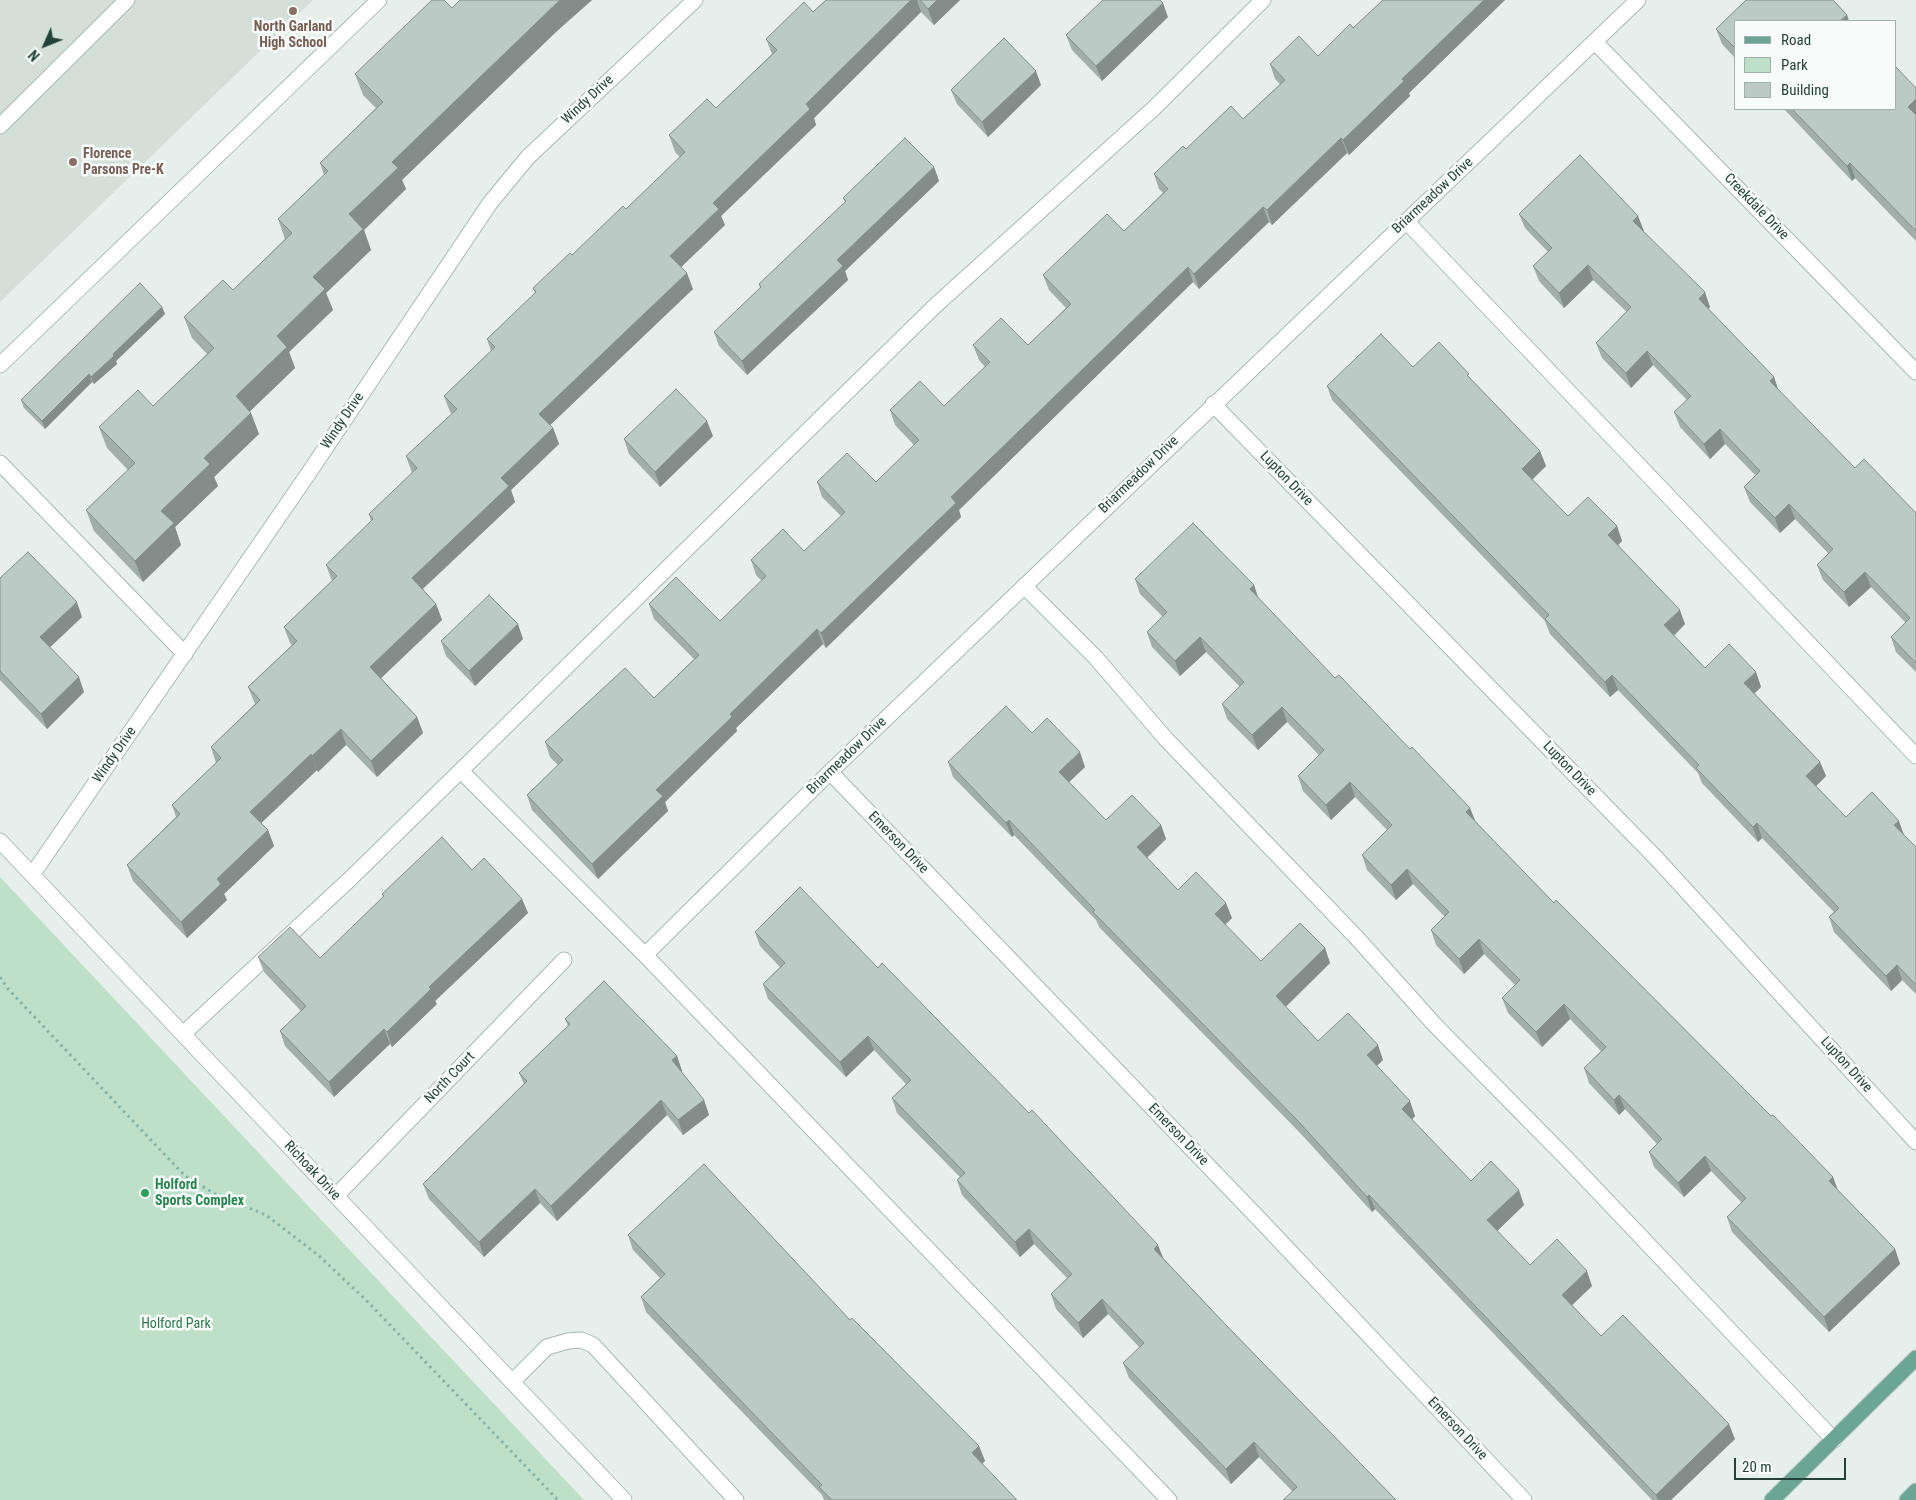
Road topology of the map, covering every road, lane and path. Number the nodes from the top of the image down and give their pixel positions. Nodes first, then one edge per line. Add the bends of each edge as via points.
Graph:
1 (127, 0) edge
2 (379, 0) edge
3 (695, 0) edge
4 (1263, 0) edge
5 (1638, 0) edge
6 (1596, 42) junction
7 (0, 126) edge
8 (1406, 221) junction
9 (0, 365) edge
10 (1916, 372) edge
11 (1213, 404) junction
12 (0, 463) edge
13 (1024, 586) junction
14 (185, 654) junction
15 (1916, 756) edge
16 (461, 771) junction
17 (830, 772) junction
18 (0, 842) edge
19 (32, 875) junction
20 (645, 955) junction
21 (564, 960) dead end
22 (0, 977) edge
23 (183, 1034) junction
24 (1916, 1142) edge
25 (336, 1196) junction
26 (1916, 1358) edge
27 (512, 1382) junction
28 (1834, 1440) junction
29 (1916, 1491) edge
30 (558, 1500) edge
31 (624, 1500) edge
32 (736, 1500) edge
33 (1168, 1500) edge
34 (1524, 1500) edge
35 (1772, 1500) edge
36 (1907, 1500) edge

1 - 7 street
2 - 9 street
3 - 14 street, Windy Drive via 528,157 490,203
4 - 16 street via 1154,109 936,306
5 - 6 street, Briarmeadow Drive
6 - 8 street, Briarmeadow Drive
6 - 10 street, Creekdale Drive
8 - 11 street, Briarmeadow Drive
8 - 15 street
11 - 13 street, Briarmeadow Drive
11 - 24 street, Lupton Drive via 1657,859
12 - 14 street
13 - 17 street, Briarmeadow Drive
13 - 28 street via 1096,658 1165,738 1434,1024
14 - 19 street, Windy Drive
16 - 20 street
16 - 23 street
17 - 20 street, Briarmeadow Drive
17 - 34 street, Emerson Drive
18 - 19 street, Richoak Drive
19 - 23 street, Richoak Drive
20 - 33 street
21 - 25 street, North Court
22 - 30 path via 185,1176 215,1194 266,1215 318,1255 366,1300
23 - 25 street, Richoak Drive
25 - 27 street, Richoak Drive
26 - 28 main road
27 - 31 street, Richoak Drive
27 - 32 street via 547,1347 581,1340 593,1345
28 - 35 main road
29 - 36 main road

